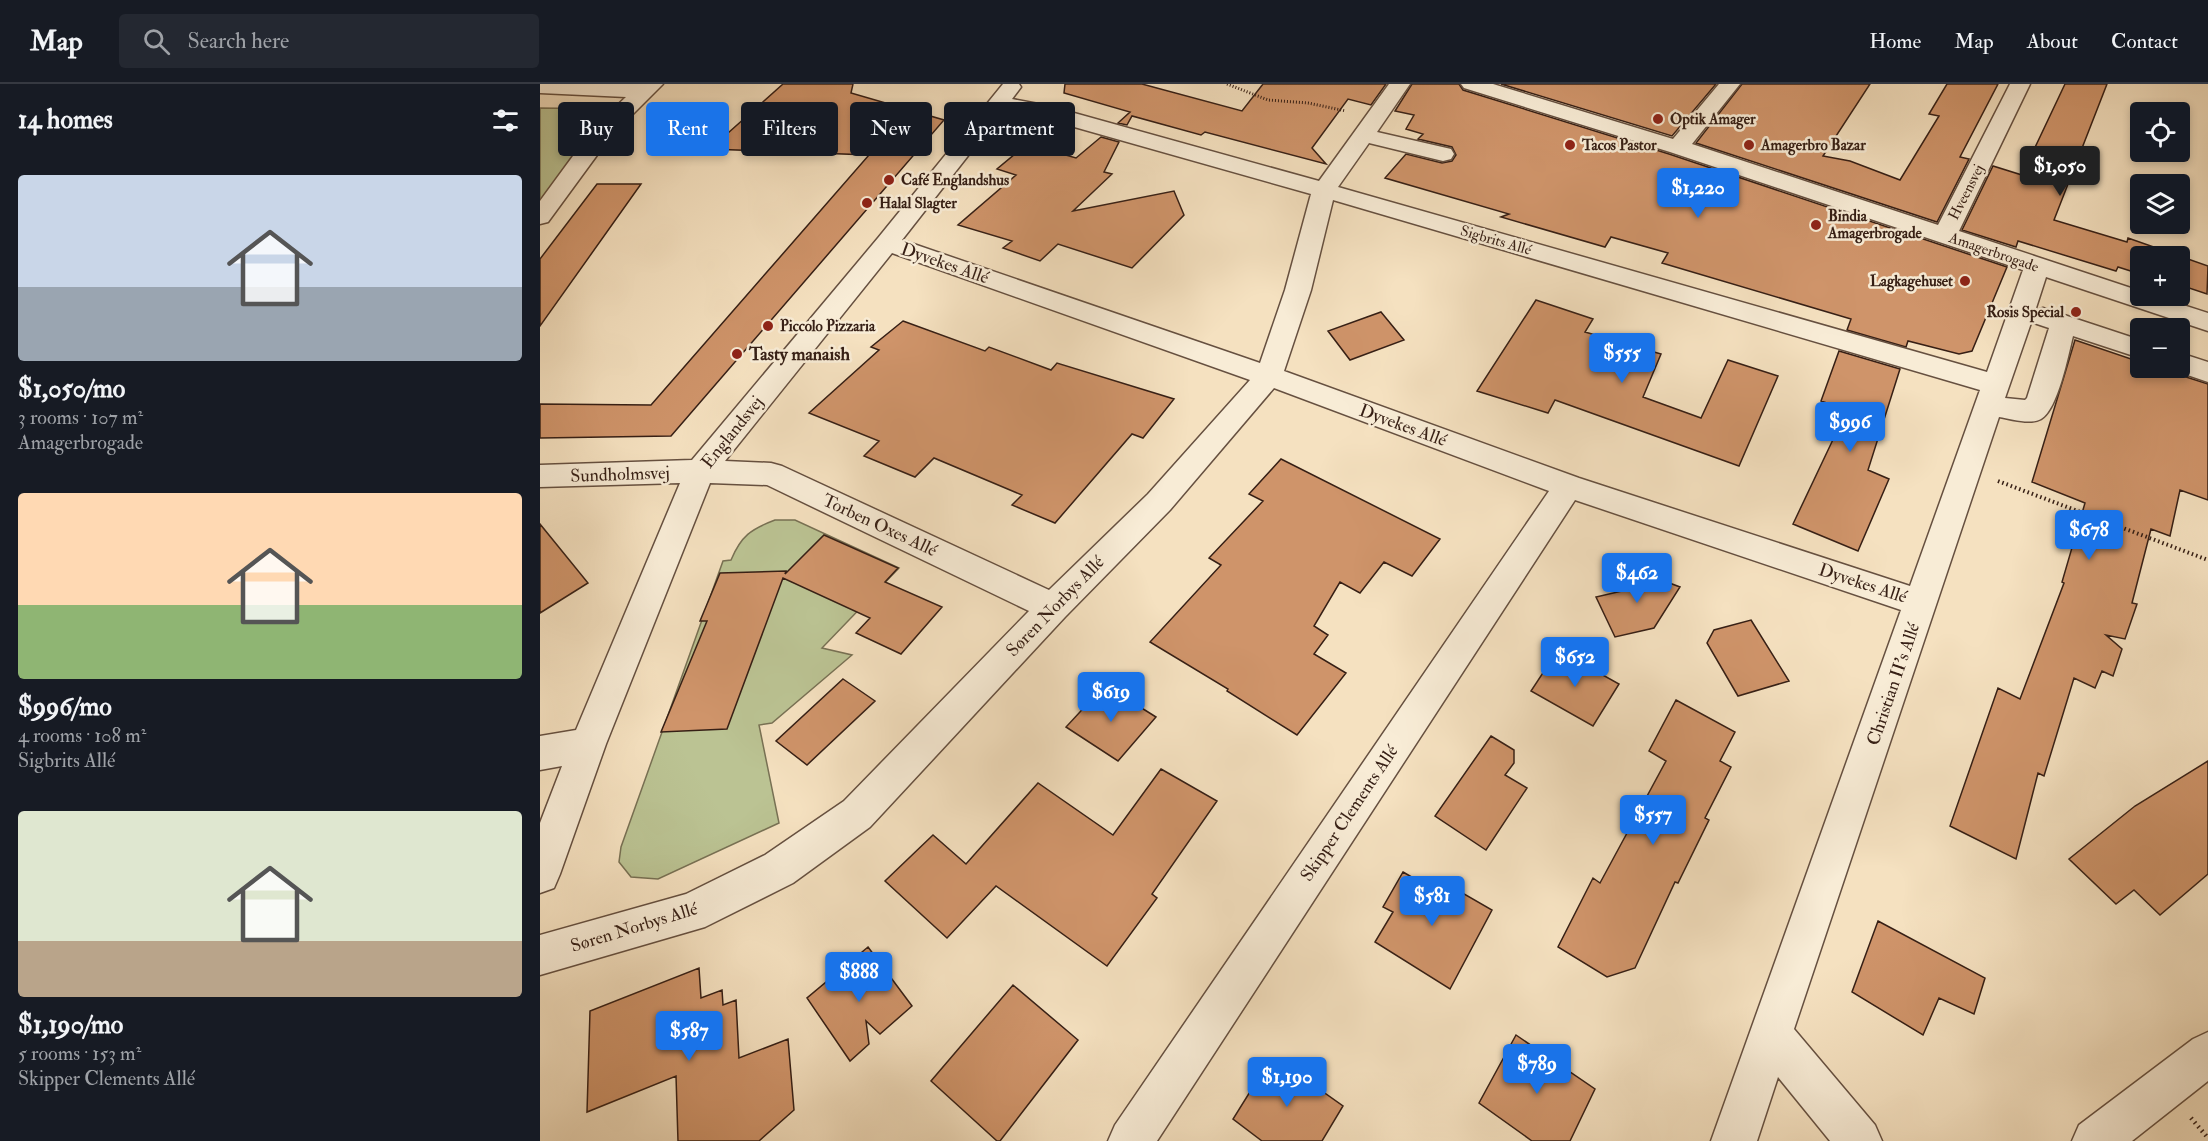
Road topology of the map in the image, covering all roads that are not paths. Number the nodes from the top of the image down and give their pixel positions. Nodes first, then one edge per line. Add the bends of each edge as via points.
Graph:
1 (1014, 84) edge
2 (1400, 84) edge
3 (1471, 84) edge
4 (1730, 84) edge
5 (2020, 84) edge
6 (540, 87) edge
7 (648, 88) edge
8 (997, 102) edge
9 (1075, 120) edge
10 (1363, 135) junction
11 (1678, 147) junction
12 (1443, 154) dead end
13 (955, 156) edge
14 (1324, 190) junction
15 (540, 217) edge
16 (1945, 235) junction
17 (887, 243) junction
18 (2037, 266) junction
19 (2021, 309) junction
20 (2208, 322) edge
21 (2064, 324) junction
22 (2130, 346) edge
23 (2190, 366) edge
24 (2208, 372) edge
25 (1269, 375) junction
26 (1990, 395) junction
27 (700, 471) junction
28 (540, 476) edge
29 (1568, 486) junction
30 (1921, 603) junction
31 (1053, 607) junction
32 (588, 744) junction
33 (540, 753) edge
34 (540, 874) edge
35 (540, 955) edge
36 (1770, 1033) junction
37 (2208, 1054) edge
38 (1131, 1141) edge
39 (1734, 1141) edge
40 (1859, 1141) edge
41 (2096, 1141) edge

1 - 8 street, Englandsvej
2 - 10 street, Søren Norbys Allé
3 - 11 street, Amagerbrogade
4 - 11 street
5 - 16 street, Hveensvej
6 - 7 street
7 - 15 street via 603,131
9 - 14 street, Sigbrits Allé
10 - 12 street
10 - 14 street, Søren Norbys Allé
11 - 16 street, Amagerbrogade
13 - 17 street, Englandsvej
14 - 25 street, Søren Norbys Allé via 1298,290
14 - 26 street, Sigbrits Allé
16 - 18 street, Amagerbrogade
17 - 25 street, Dyvekes Allé
17 - 27 street, Englandsvej
18 - 19 street, Christian II's Allé
18 - 20 street, Amagerbrogade
19 - 21 street
19 - 26 street, Christian II's Allé
21 - 22 street
21 - 26 street, Sigbrits Allé via 2040,402 2032,411
23 - 24 street
25 - 29 street, Dyvekes Allé
25 - 31 street, Søren Norbys Allé via 1159,502
26 - 30 street, Christian II's Allé
27 - 28 street, Sundholmsvej
27 - 31 street, Torben Oxes Allé via 771,474
27 - 32 street, Englandsvej
29 - 30 street, Dyvekes Allé
29 - 38 street, Skipper Clements Allé
30 - 36 street, Christian II's Allé
31 - 35 street, Søren Norbys Allé via 857,814 779,868 691,913
32 - 33 street
32 - 34 street, Englandsvej
36 - 39 street, Christian II's Allé
36 - 40 street
37 - 41 street

